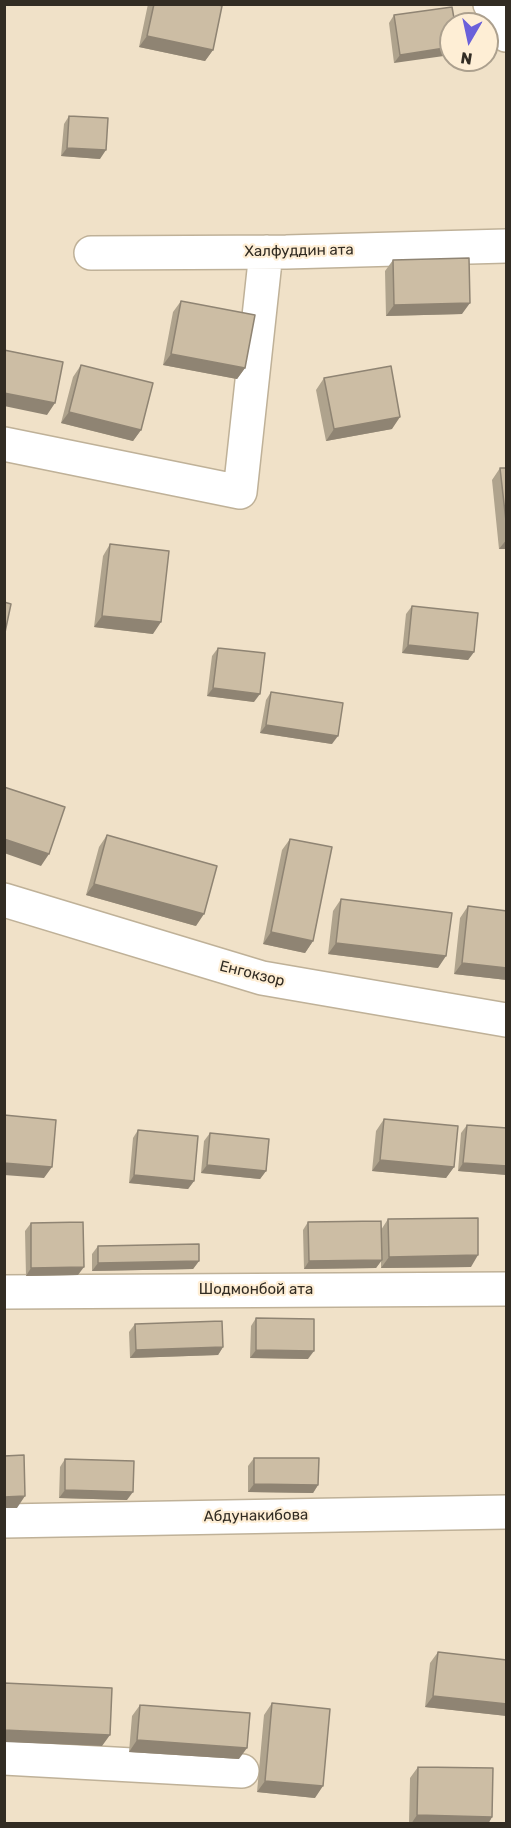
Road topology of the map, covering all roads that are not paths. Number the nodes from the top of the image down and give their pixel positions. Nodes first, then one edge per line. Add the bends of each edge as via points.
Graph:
1 (490, 4) edge
2 (507, 35) edge
3 (507, 246) edge
4 (266, 252) junction
5 (91, 253) dead end
6 (4, 444) edge
7 (4, 900) edge
8 (507, 1020) edge
9 (507, 1289) edge
10 (4, 1292) edge
11 (507, 1512) edge
12 (4, 1521) edge
13 (4, 1758) edge
14 (242, 1771) dead end

1 - 2 street
3 - 4 street, Халфуддин ата
4 - 5 street, Халфуддин ата
4 - 6 street via 240,492
7 - 8 street, Енгокзор via 262,978
9 - 10 street, Шодмонбой ата
11 - 12 street, Абдунакибова
13 - 14 street

